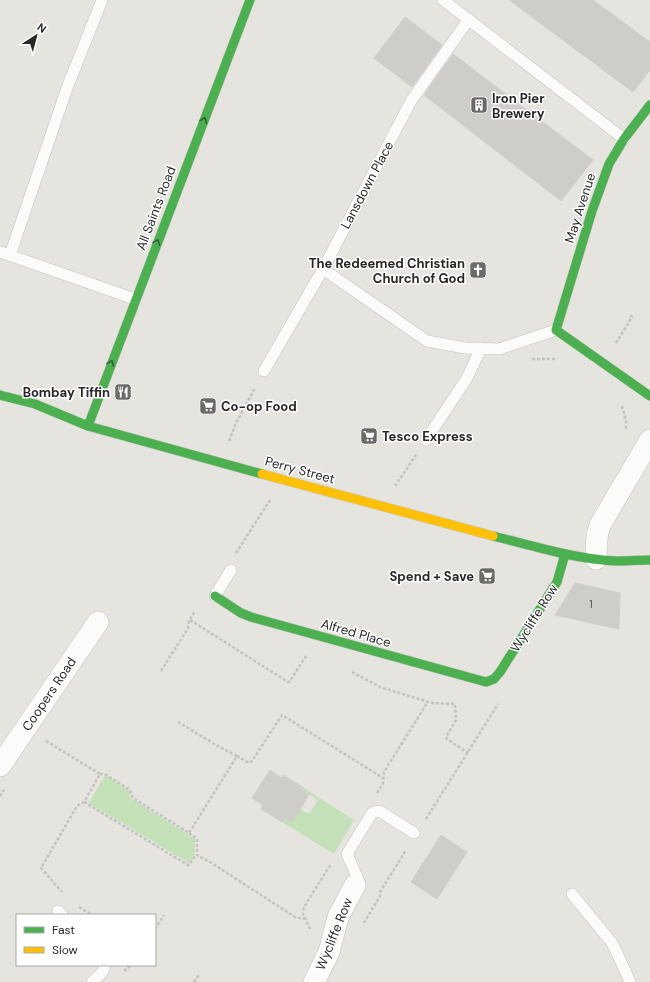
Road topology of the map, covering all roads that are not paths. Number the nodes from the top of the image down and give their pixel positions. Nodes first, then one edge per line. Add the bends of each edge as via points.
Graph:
1 (102, 0) edge
2 (250, 0) edge
3 (443, 0) edge
4 (469, 19) junction
5 (650, 105) edge
6 (624, 139) junction
7 (5, 253) edge
8 (323, 269) junction
9 (135, 299) junction
10 (556, 330) junction
11 (481, 348) junction
12 (264, 371) road end
13 (0, 395) edge
14 (650, 396) edge
15 (88, 426) junction
16 (426, 440) road end
17 (650, 440) edge
18 (565, 554) junction
19 (596, 559) junction
20 (650, 560) edge
21 (231, 570) dead end
22 (215, 596) joint
23 (98, 622) dead end
24 (494, 679) joint
25 (0, 766) edge
26 (414, 833) dead end
27 (355, 885) joint
28 (572, 894) dead end
29 (104, 966) edge
30 (92, 982) edge
31 (314, 982) edge
32 (630, 982) edge

1 - 7 lane
9 -> 2 street, All Saints Road
3 - 4 lane
4 - 6 lane
4 - 8 lane, Lansdown Place via 411,101
5 - 6 street, May Avenue
6 - 10 street, May Avenue via 609,164 596,200
7 - 9 lane
8 - 11 lane via 427,341 465,348
8 - 12 lane, Lansdown Place
15 -> 9 street, All Saints Road
10 - 11 lane via 499,349
10 - 14 street
11 - 16 lane via 467,378
13 - 15 street, Perry Street via 35,404
15 - 18 street, Perry Street
17 - 19 street via 600,525 597,533
18 - 19 street, Perry Street
18 - 24 street, Wycliffe Row via 553,589
19 - 20 street, Perry Street
21 - 22 lane
22 - 24 street, Alfred Place via 251,617 481,682
23 - 25 street, Coopers Road
26 - 27 lane via 381,812 375,812 347,854 358,879
27 - 31 street, Wycliffe Row via 338,917 330,952
28 - 32 lane via 612,943
29 - 30 lane via 103,972

